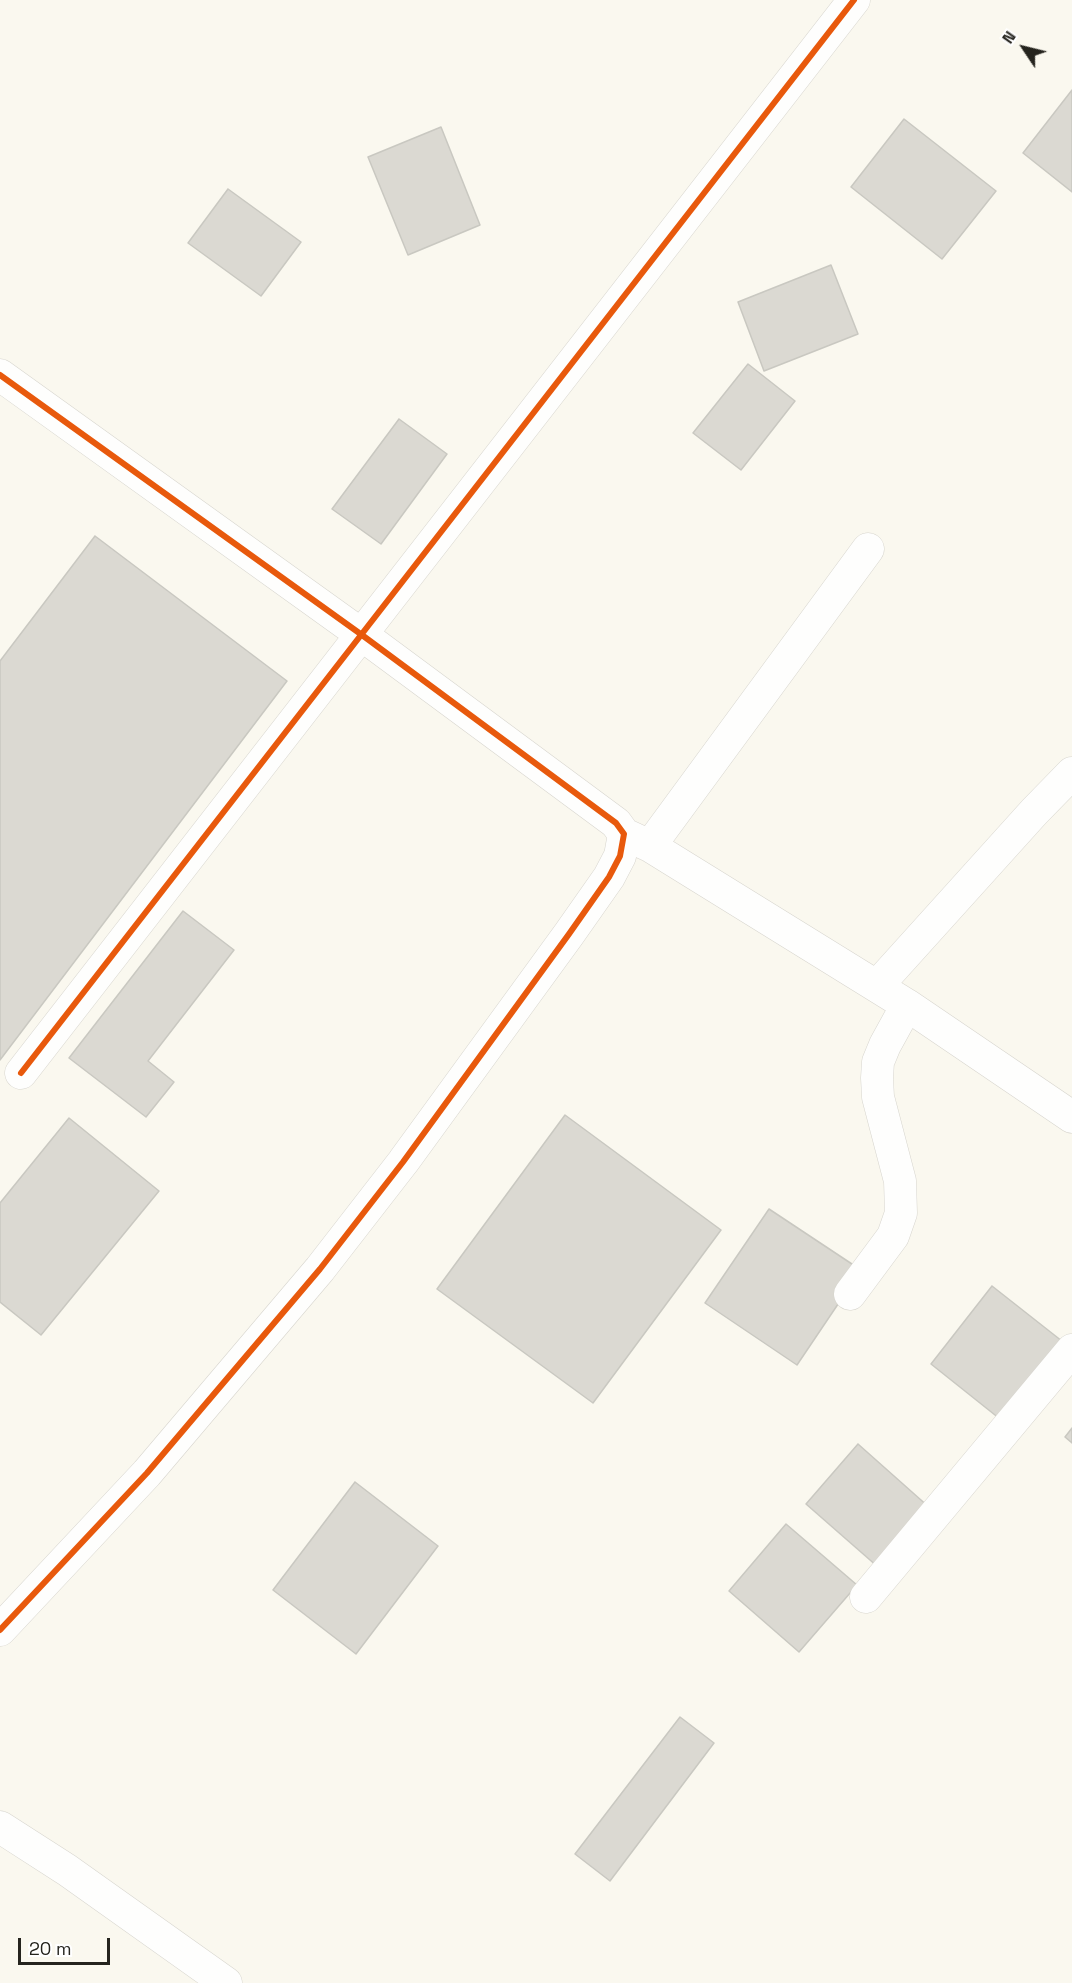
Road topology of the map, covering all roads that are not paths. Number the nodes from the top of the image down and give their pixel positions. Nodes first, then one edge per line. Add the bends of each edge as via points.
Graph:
1 (854, 0) edge
2 (0, 375) edge
3 (868, 549) dead end
4 (362, 635) junction
5 (1072, 773) edge
6 (637, 840) junction
7 (877, 986) junction
8 (907, 1005) junction
9 (21, 1073) dead end
10 (1072, 1117) edge
11 (850, 1294) dead end
12 (1072, 1350) edge
13 (866, 1597) dead end
14 (0, 1630) edge
15 (0, 1827) edge
16 (226, 1983) edge

1 - 4 street
2 - 4 street
3 - 6 street
4 - 6 street
4 - 9 street
5 - 7 street
6 - 7 street
6 - 14 street via 620,856 569,934 327,1260 147,1473
7 - 8 street
8 - 10 street
8 - 11 street via 885,1045 877,1078 878,1097 900,1181 901,1213 893,1236
12 - 13 street
15 - 16 street

